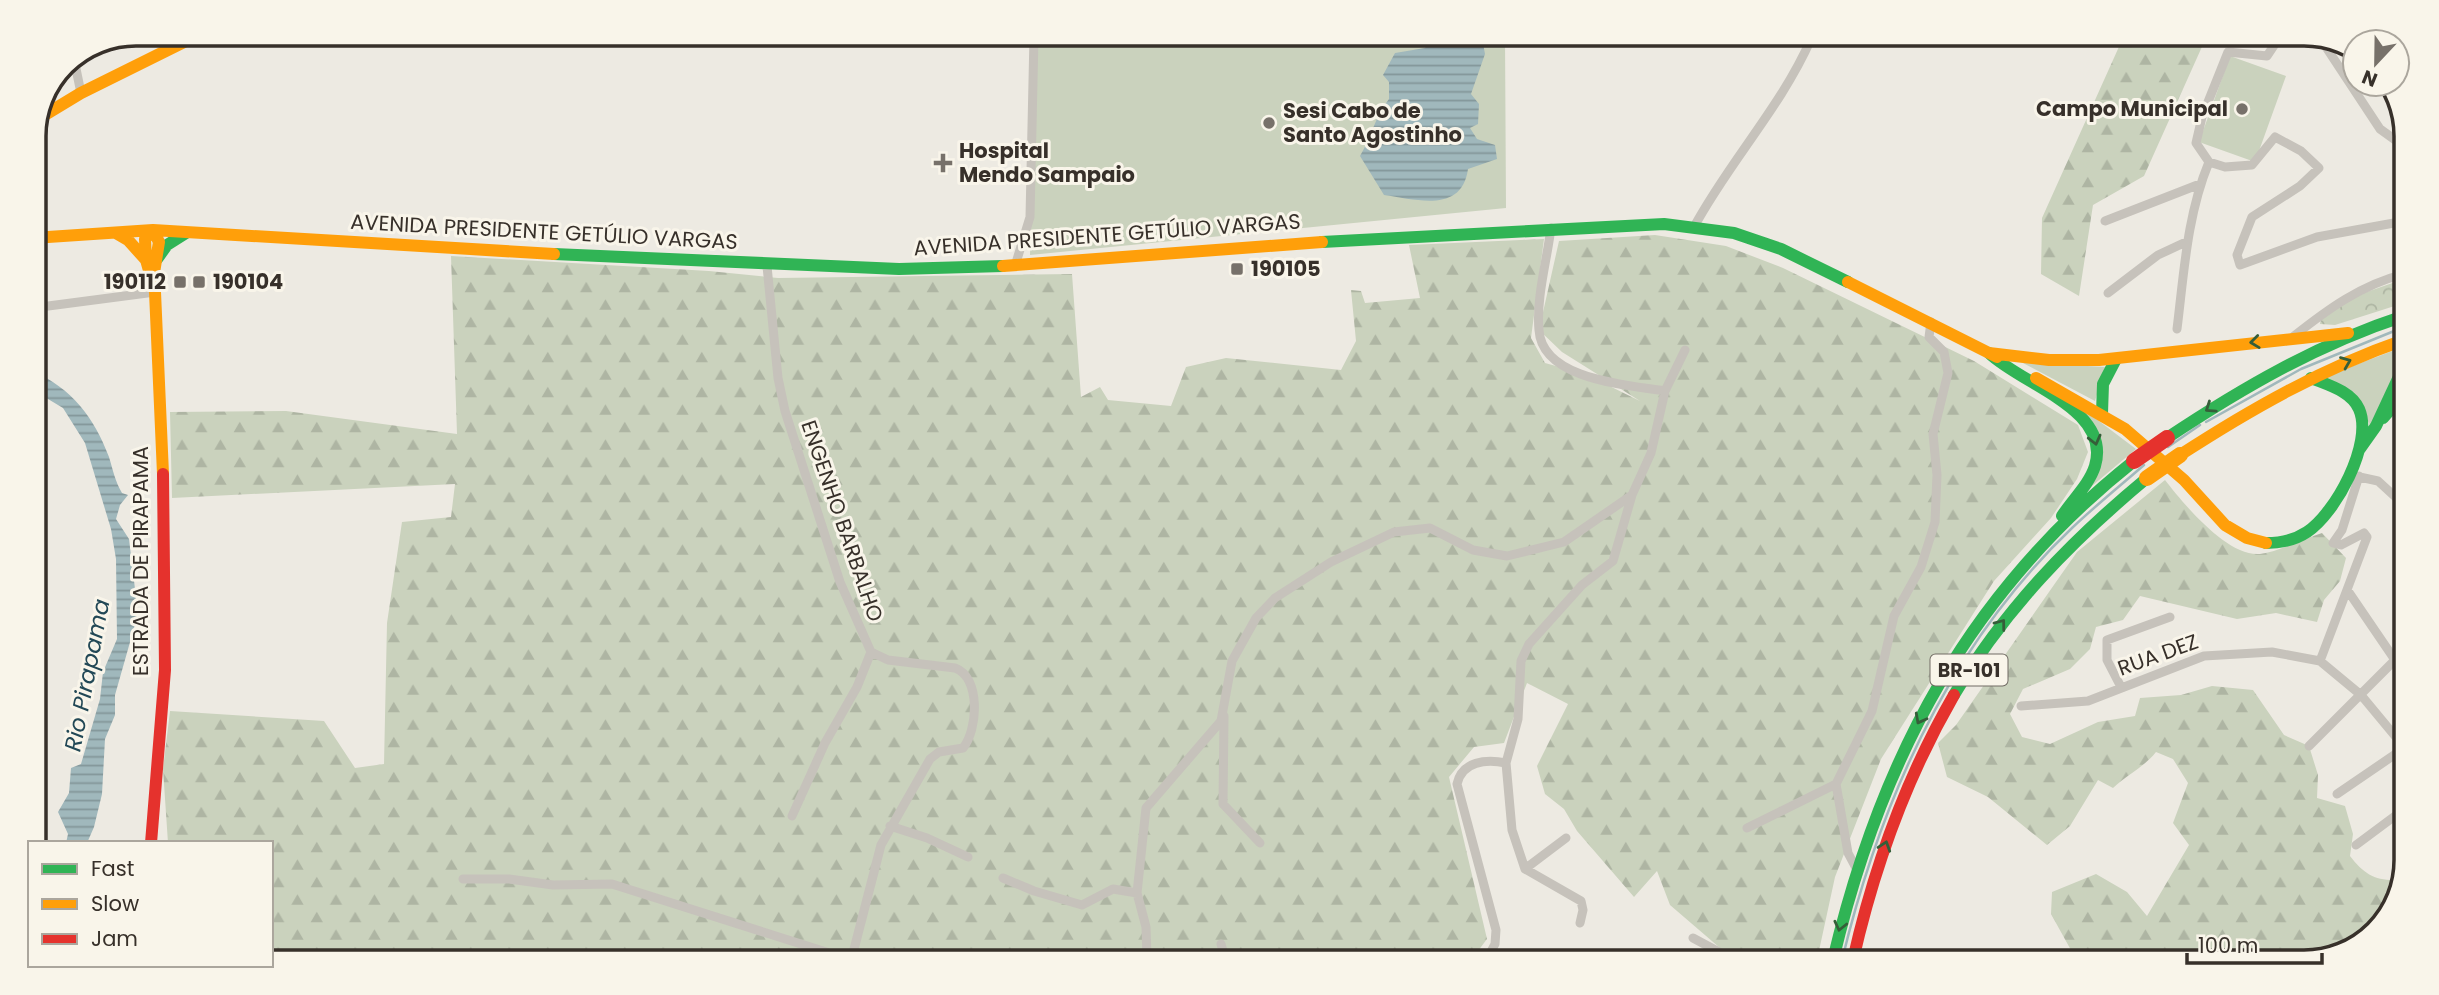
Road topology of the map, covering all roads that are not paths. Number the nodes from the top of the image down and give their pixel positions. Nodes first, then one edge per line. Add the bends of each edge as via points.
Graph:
1 (176, 46) edge
2 (1034, 46) edge
3 (1808, 46) edge
4 (2274, 46) edge
5 (2327, 49) edge
6 (76, 69) edge
7 (81, 93) junction
8 (49, 113) edge
9 (2393, 137) edge
10 (2208, 162) junction
11 (2200, 184) junction
12 (2105, 221) dead end
13 (2393, 223) edge
14 (1694, 227) junction
15 (1551, 228) junction
16 (153, 230) junction
17 (116, 233) junction
18 (186, 233) junction
19 (46, 237) edge
20 (2188, 241) junction
21 (152, 260) junction
22 (767, 266) junction
23 (1015, 266) junction
24 (2393, 278) edge
25 (154, 285) junction
26 (2108, 293) dead end
27 (46, 306) edge
28 (2393, 319) edge
29 (1931, 322) junction
30 (2177, 329) dead end
31 (2348, 334) junction
32 (2290, 340) junction
33 (2393, 344) edge
34 (1685, 350) dead end
35 (1989, 353) junction
36 (2116, 359) junction
37 (2311, 378) junction
38 (2393, 389) edge
39 (1665, 391) junction
40 (2393, 406) edge
41 (2102, 413) junction
42 (2376, 426) junction
43 (2358, 451) junction
44 (2354, 476) junction
45 (1632, 495) junction
46 (2394, 495) edge
47 (2053, 532) junction
48 (2348, 591) junction
49 (2170, 617) dead end
50 (871, 652) junction
51 (2394, 656) edge
52 (2320, 661) junction
53 (2394, 661) edge
54 (2121, 687) junction
55 (2361, 695) junction
56 (2021, 706) dead end
57 (1224, 715) junction
58 (2394, 735) edge
59 (2309, 746) dead end
60 (2394, 755) edge
61 (1506, 763) junction
62 (1836, 784) junction
63 (2337, 794) dead end
64 (792, 816) dead end
65 (2394, 817) edge
66 (890, 826) junction
67 (1747, 828) dead end
68 (1566, 838) dead end
69 (151, 841) edge
70 (1260, 843) dead end
71 (2356, 845) dead end
72 (968, 857) dead end
73 (1525, 869) junction
74 (1856, 869) junction
75 (463, 878) dead end
76 (1003, 878) dead end
77 (1137, 893) junction
78 (1580, 923) dead end
79 (1693, 938) dead end
80 (1221, 944) dead end
81 (820, 950) edge
82 (854, 950) edge
83 (1147, 950) edge
84 (1223, 950) edge
85 (1492, 950) edge
86 (1715, 950) edge
87 (1836, 950) edge
88 (1856, 950) edge

1 - 7 main road
2 - 23 street via 1030,217
3 - 14 street via 1794,76 1717,185
4 - 10 street via 2268,55 2233,51 2223,60 2197,130 2196,143
5 - 9 street via 2381,129
6 - 7 street
7 - 8 main road
10 - 11 street
10 - 13 street via 2225,167 2252,165 2275,137 2301,151 2319,168 2252,217 2237,255 2240,265 2316,237
11 - 12 street
11 - 20 street
14 - 15 main road, AVENIDA PRESIDENTE GETÚLIO VARGAS
14 - 29 main road, AVENIDA PRESIDENTE GETÚLIO VARGAS via 1734,233 1781,248
15 - 23 main road, AVENIDA PRESIDENTE GETÚLIO VARGAS
15 - 39 street via 1539,317 1543,347 1560,364 1594,378
16 - 17 main road, AVENIDA PRESIDENTE GETÚLIO VARGAS
16 - 18 main road, AVENIDA PRESIDENTE GETÚLIO VARGAS
16 - 21 main road via 145,239
17 - 19 main road, AVENIDA PRESIDENTE GETÚLIO VARGAS
17 - 21 main road
18 - 21 main road
18 - 22 main road, AVENIDA PRESIDENTE GETÚLIO VARGAS
20 - 26 street via 2158,255
20 - 30 street
21 - 25 main road, ESTRADA DE PIRAPAMA
22 - 23 main road, AVENIDA PRESIDENTE GETÚLIO VARGAS
22 - 50 street, ENGENHO BARBALHO via 785,411 840,582
24 - 32 street via 2332,305
25 - 27 street
25 - 69 main road, ESTRADA DE PIRAPAMA via 166,612
28 - 31 main road, BR-101
29 - 35 main road, AVENIDA PRESIDENTE GETÚLIO VARGAS
29 - 62 street via 1929,337 1944,352 1948,373 1933,434 1936,522 1921,567 1894,616 1872,711
31 - 32 main road
31 -> 47 main road, BR-101, bridge via 2222,400 2134,460
32 -> 36 main road
37 -> 33 main road, BR-101
34 - 39 street
35 - 36 main road via 2049,360
35 - 41 main road
35 -> 47 main road via 2007,372 2080,413 2093,430 2098,455 2092,474
36 - 41 main road via 2099,395
37 - 43 main road via 2341,390 2359,408
88 -> 37 main road, BR-101, bridge via 1889,832 1939,723 1974,662 2025,593 2059,556 2147,478 2254,407
38 - 42 main road
39 - 45 street via 1651,453
40 - 42 main road
41 - 44 main road via 2135,436 2231,529 2254,541 2289,542 2308,533 2326,517
42 - 43 main road
43 - 44 main road
44 - 46 street via 2378,481
44 - 48 street via 2343,530 2333,543 2341,545 2366,533
45 - 57 street via 1549,547 1488,555 1423,527 1394,531 1331,562 1275,598 1256,618 1232,660
45 - 61 street via 1613,561 1582,585 1524,652 1518,719
47 -> 74 main road, BR-101 via 2000,594 1944,675 1884,794
48 - 51 street
48 - 52 street
49 - 54 street via 2107,640 2107,660
50 - 64 street
50 - 66 street, ENGENHO BARBALHO via 888,660 955,668 964,671 972,684 972,735 963,748 939,752 930,759
52 - 54 street, RUA DEZ via 2272,652 2227,652
52 - 55 street, RUA DEZ
53 - 55 street
54 - 56 street, RUA DEZ via 2088,701
55 - 58 street, RUA DEZ
55 - 59 street
57 - 70 street via 1223,804
57 - 77 street via 1148,803
60 - 63 street
61 - 73 street via 1512,830
61 - 85 street via 1467,766 1457,783 1496,930
62 - 67 street
62 - 74 street
65 - 71 street
66 - 72 street
66 - 82 street, ENGENHO BARBALHO
68 - 73 street
73 - 78 street via 1582,903
74 -> 87 main road, BR-101
75 - 81 street via 612,884
76 - 77 street via 1082,905 1113,889
77 - 83 street
79 - 86 street
80 - 84 street

